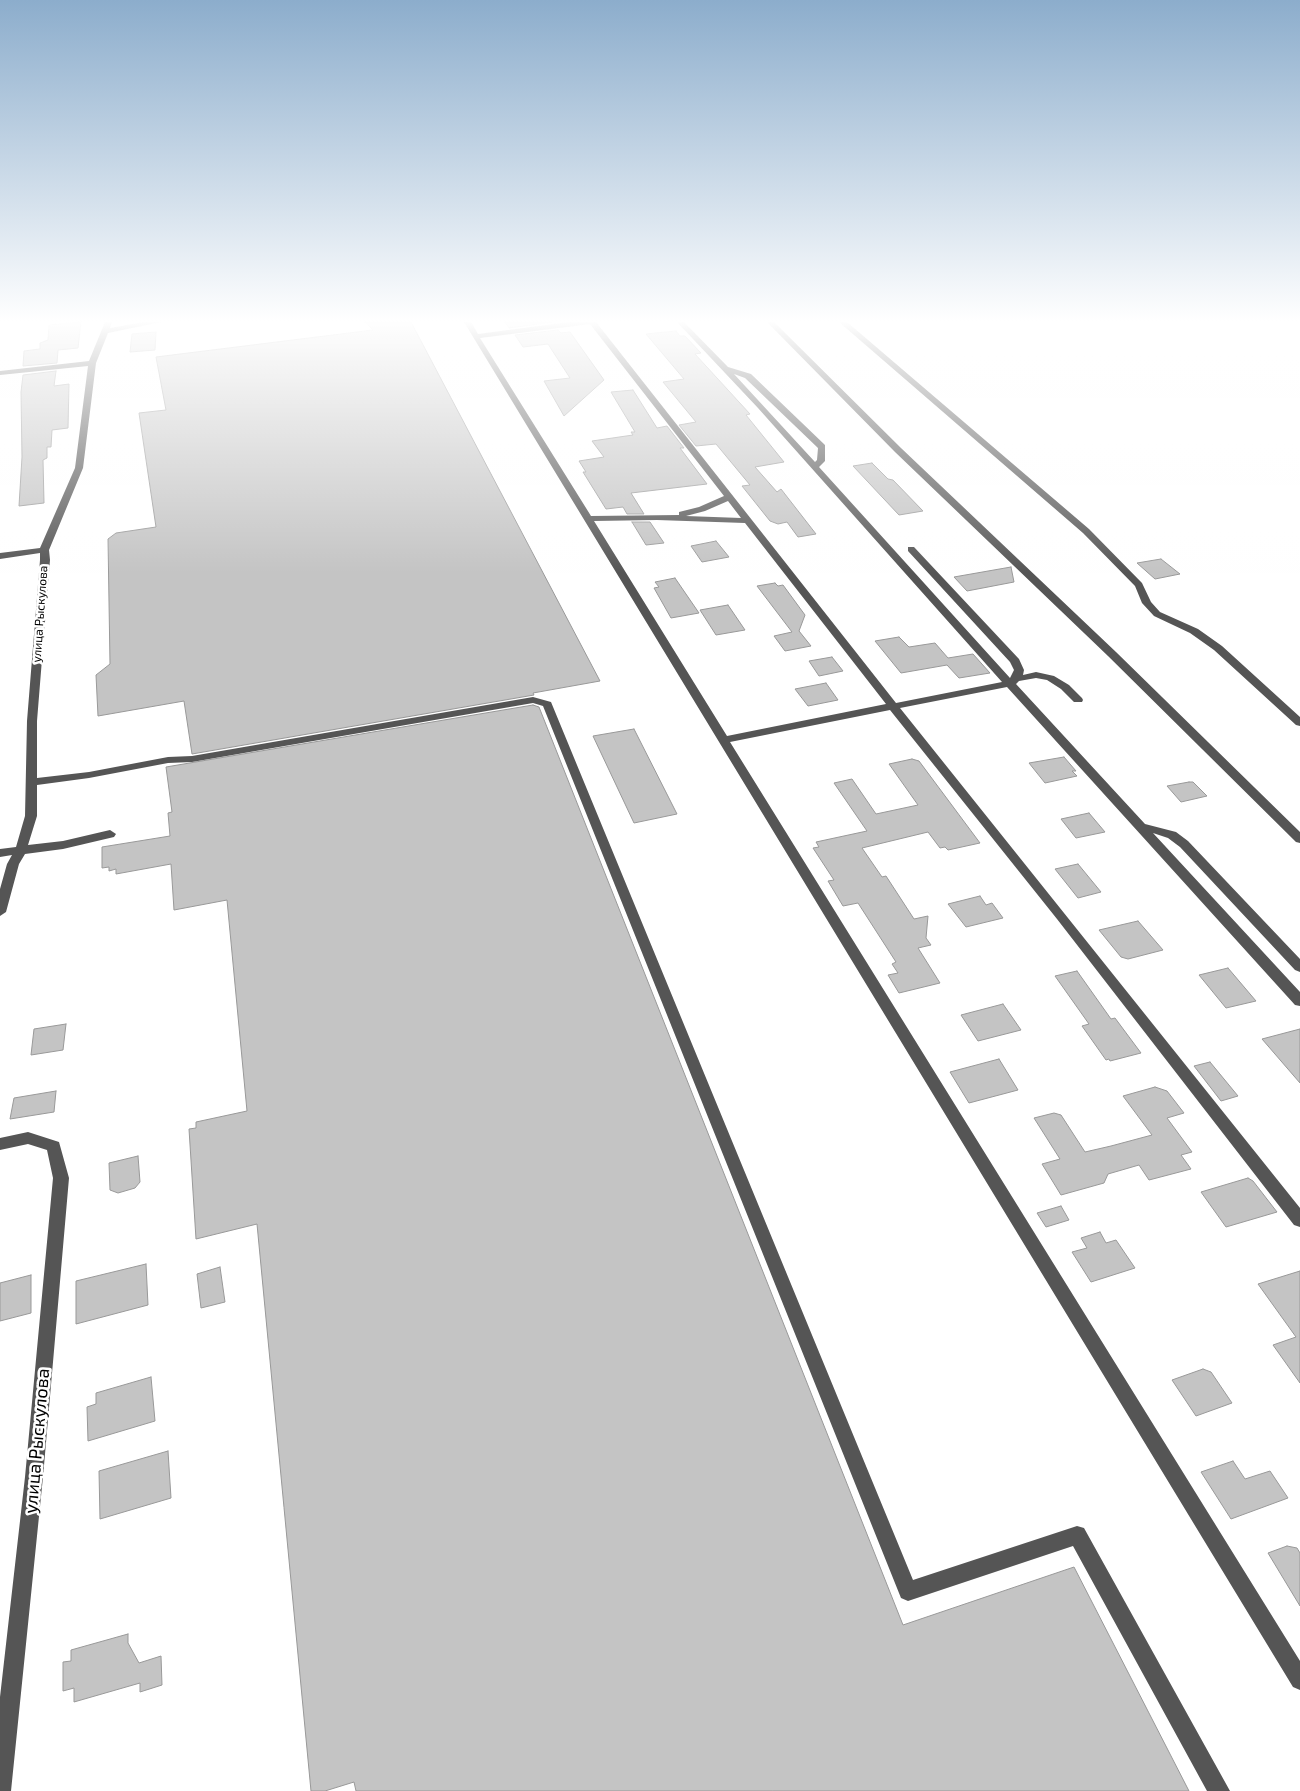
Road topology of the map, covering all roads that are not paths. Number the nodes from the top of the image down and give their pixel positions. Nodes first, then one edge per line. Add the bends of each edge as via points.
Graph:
1 (87, 406) edge
2 (519, 406) edge
3 (657, 406) edge
4 (759, 406) edge
5 (779, 406) edge
6 (854, 406) edge
7 (940, 406) edge
8 (815, 466) junction
9 (730, 497) junction
10 (657, 517) junction
11 (588, 519) junction
12 (749, 521) junction
13 (911, 549) dead end
14 (44, 550) junction
15 (0, 556) edge
16 (1014, 681) junction
17 (1078, 700) dead end
18 (894, 705) junction
19 (1300, 723) edge
20 (722, 740) junction
21 (32, 782) junction
22 (1142, 828) junction
23 (110, 834) dead end
24 (1300, 839) edge
25 (21, 850) junction
26 (0, 853) edge
27 (0, 912) edge
28 (1300, 967) edge
29 (1300, 1001) edge
30 (0, 1144) edge
31 (1300, 1220) edge
32 (1300, 1680) edge
33 (0, 1791) edge
34 (1219, 1791) edge

1 - 14 street, улица Рыскулова via 79,468
2 - 11 street
3 - 9 street
4 - 8 street
5 - 8 street via 822,447 821,461
6 - 24 street
7 - 19 street via 1086,531 1139,585 1147,603 1157,614 1194,631 1218,648
8 - 16 street via 921,587
9 - 10 street via 702,509
9 - 12 street
10 - 11 street
10 - 12 street
11 - 20 street
12 - 18 street
13 - 16 street via 1015,661 1019,670
14 - 15 street
14 - 21 street, улица Рыскулова via 32,721
16 - 17 street via 1036,675 1050,678
16 - 18 street
16 - 22 street
18 - 20 street
18 - 31 street
20 - 32 street
21 - 25 street, улица Рыскулова via 31,816
21 - 34 street via 192,759 533,700 547,704 908,1591 1077,1535
22 - 28 street via 1172,835 1184,844
22 - 29 street
23 - 25 street
25 - 26 street
25 - 27 street, улица Рыскулова via 13,864
30 - 33 street, улица Рыскулова via 28,1138 54,1146 60,1178 34,1477

